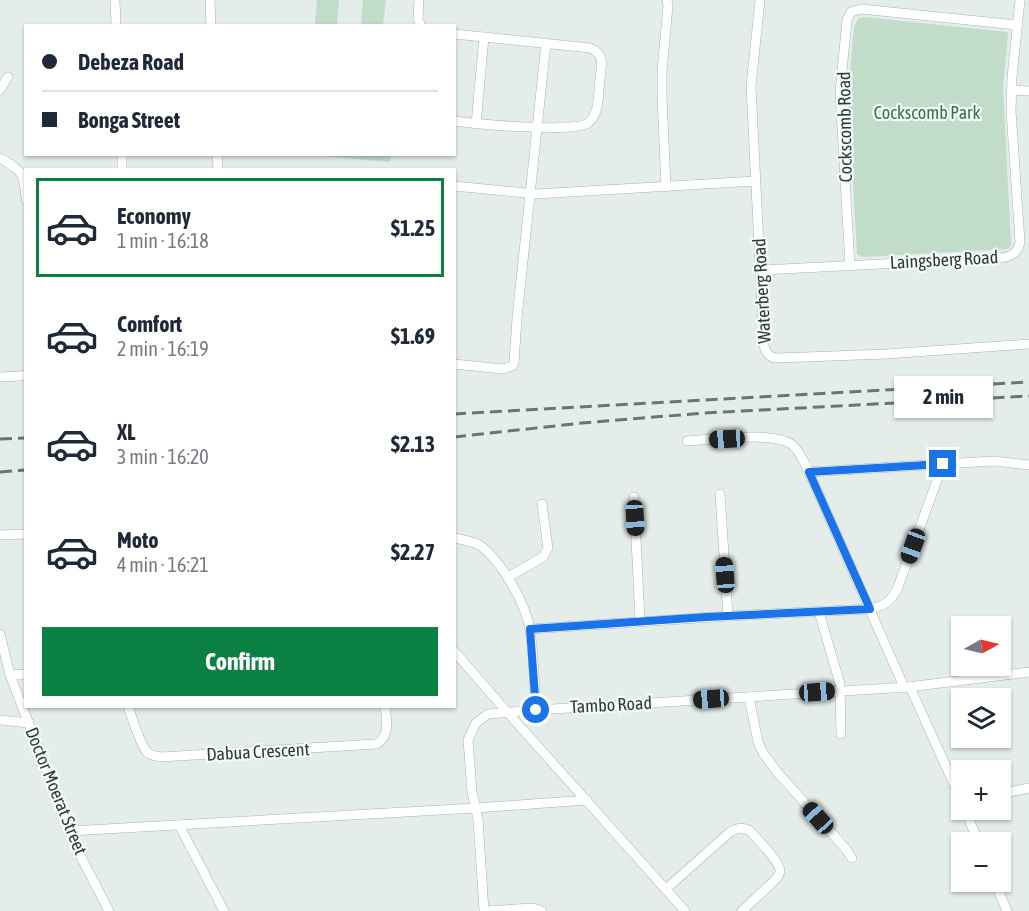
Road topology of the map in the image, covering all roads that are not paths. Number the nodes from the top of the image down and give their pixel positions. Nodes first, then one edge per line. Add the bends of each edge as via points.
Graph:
1 (115, 0) edge
2 (210, 0) edge
3 (419, 0) edge
4 (667, 0) edge
5 (760, 0) edge
6 (1020, 0) edge
7 (116, 24) edge
8 (211, 24) edge
9 (420, 24) edge
10 (1017, 26) junction
11 (456, 34) edge
12 (484, 37) junction
13 (546, 43) junction
14 (8, 77) dead end
15 (0, 90) edge
16 (1012, 90) junction
17 (1029, 91) edge
18 (456, 121) edge
19 (476, 124) junction
20 (537, 127) junction
21 (0, 158) edge
22 (756, 181) junction
23 (24, 182) edge
24 (456, 186) edge
25 (666, 187) junction
26 (531, 194) junction
27 (850, 266) junction
28 (761, 270) junction
29 (1029, 344) edge
30 (456, 364) edge
31 (24, 375) edge
32 (0, 377) edge
33 (687, 441) dead end
34 (943, 464) junction
35 (1029, 465) edge
36 (809, 472) junction
37 (720, 494) dead end
38 (634, 497) dead end
39 (542, 504) dead end
40 (24, 534) edge
41 (2, 536) edge
42 (456, 538) edge
43 (508, 577) junction
44 (870, 609) junction
45 (819, 612) junction
46 (728, 616) junction
47 (640, 621) junction
48 (530, 629) junction
49 (0, 634) edge
50 (456, 653) edge
51 (1029, 672) edge
52 (24, 674) edge
53 (10, 675) junction
54 (907, 687) junction
55 (840, 691) junction
56 (749, 697) junction
57 (129, 708) edge
58 (386, 708) edge
59 (536, 710) junction
60 (507, 713) junction
61 (0, 720) edge
62 (29, 723) junction
63 (841, 734) dead end
64 (951, 779) edge
65 (1029, 788) edge
66 (1011, 792) edge
67 (587, 800) junction
68 (476, 808) junction
69 (179, 825) junction
70 (70, 831) junction
71 (852, 858) dead end
72 (666, 889) junction
73 (999, 892) edge
74 (109, 911) edge
75 (224, 911) edge
76 (485, 911) edge
77 (542, 911) edge
78 (685, 911) edge
79 (742, 911) edge
80 (1007, 911) edge

1 - 7 street
2 - 8 street
3 - 9 street
4 - 25 street via 662,71
5 - 22 street, Waterberg Road via 751,86
6 - 10 street, Laingsberg Road
10 - 16 street, Laingsberg Road
10 - 27 street, Cockscomb Road via 861,9 849,14 840,92
11 - 12 street
12 - 13 street
12 - 19 street
13 - 20 street
13 - 20 street via 595,50 601,56 601,73 597,108 590,122 575,127
14 - 15 street
16 - 17 street
16 - 27 street, Laingsberg Road via 1020,242 1012,256
18 - 19 street
19 - 20 street
20 - 26 street
21 - 23 street via 19,170
22 - 25 street
22 - 28 street, Waterberg Road
24 - 26 street
25 - 26 street
26 - 30 street via 514,363 503,369
27 - 28 street, Laingsberg Road
28 - 29 street, Waterberg Road via 764,346 771,357
31 - 32 street
33 - 36 street via 776,438 795,447
34 - 35 street via 994,461
34 - 36 street
34 - 44 street via 893,596 888,603
36 - 44 street
37 - 46 street
38 - 47 street
39 - 43 street via 547,552
40 - 41 street
42 - 43 street via 481,546
43 - 48 street
44 - 45 street
44 - 54 street
45 - 46 street
45 - 55 street
46 - 47 street
47 - 48 street
48 - 59 street
49 - 53 street, Doctor Moerat Street
50 - 60 street
51 - 54 street, Tambo Road
52 - 53 street
53 - 62 street, Doctor Moerat Street
54 - 55 street, Tambo Road
54 - 64 street
55 - 56 street, Tambo Road
55 - 63 street
56 - 59 street, Tambo Road
56 - 71 street via 763,753
57 - 58 street, Dabua Crescent via 148,753 161,757 376,744 386,734
59 - 60 street, Tambo Road
60 - 67 street
60 - 68 street, Tambo Road via 482,718 468,740
61 - 62 street
62 - 70 street, Doctor Moerat Street
65 - 66 street
67 - 68 street
67 - 72 street
68 - 69 street
68 - 76 street, Tambo Road
69 - 70 street
69 - 75 street
70 - 74 street, Doctor Moerat Street
72 - 78 street
72 - 79 street via 730,832 745,828 777,862 780,871
73 - 80 street
76 - 77 street

